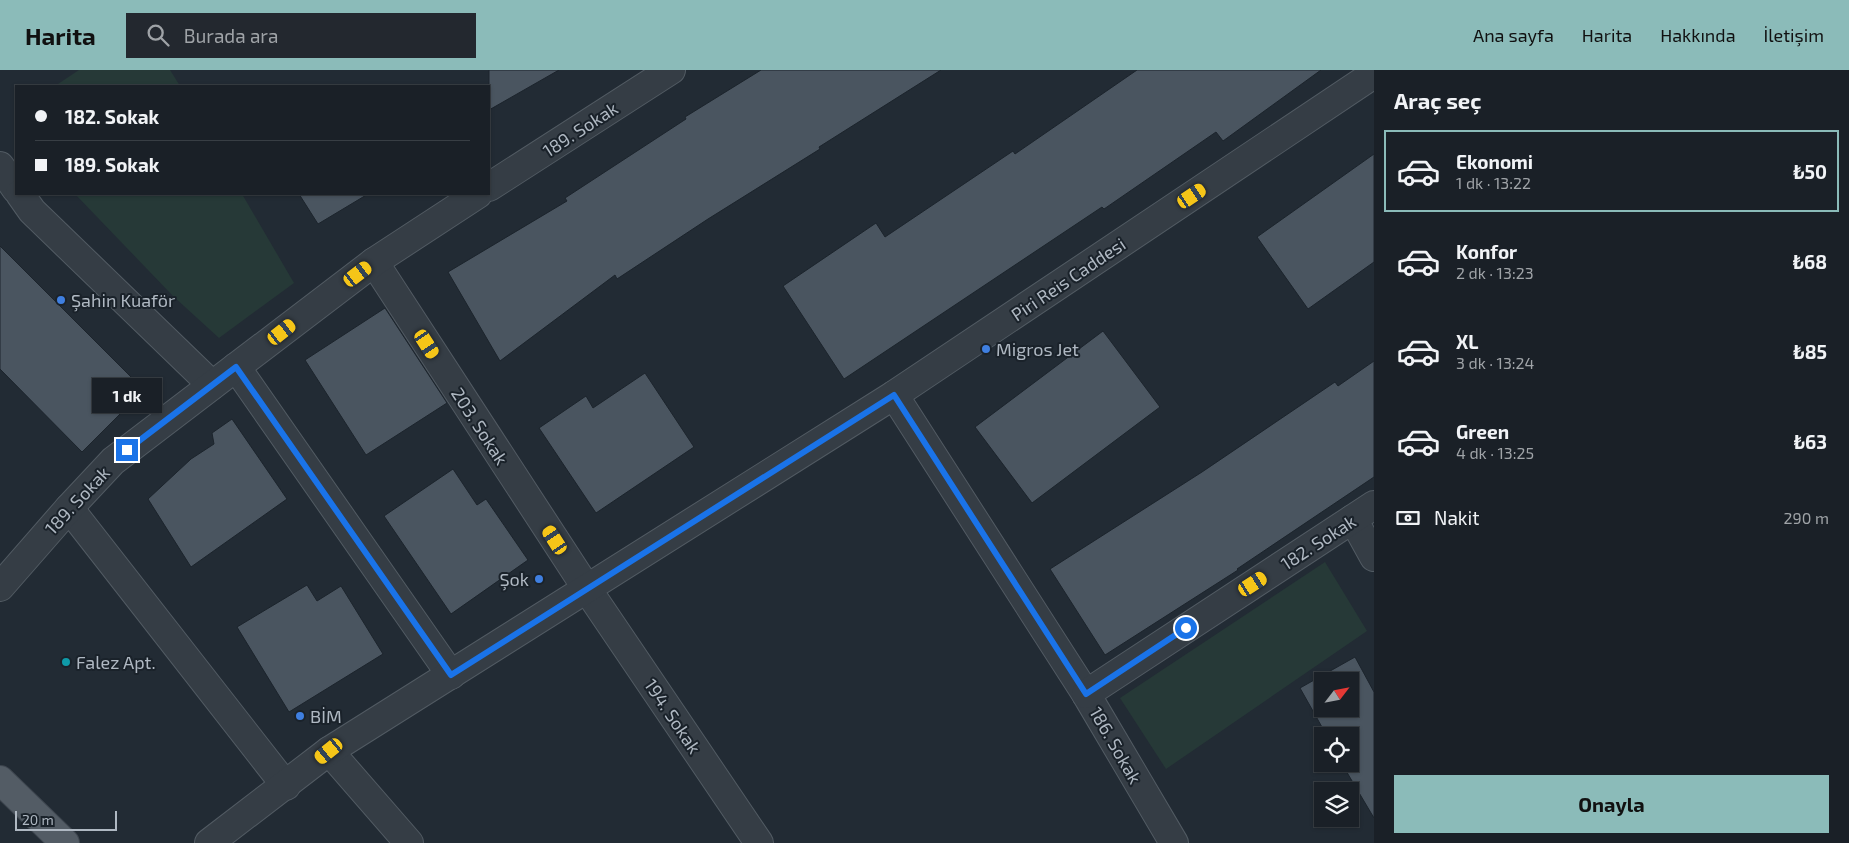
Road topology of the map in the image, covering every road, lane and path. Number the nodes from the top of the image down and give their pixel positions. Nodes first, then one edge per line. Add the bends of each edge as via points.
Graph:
1 (671, 70) edge
2 (1374, 74) edge
3 (0, 166) edge
4 (490, 186) edge
5 (15, 188) edge
6 (21, 195) edge
7 (476, 195) edge
8 (374, 262) junction
9 (236, 367) junction
10 (212, 385) junction
11 (894, 395) junction
12 (69, 508) junction
13 (1363, 512) edge
14 (1374, 557) edge
15 (0, 587) edge
16 (587, 589) junction
17 (451, 675) junction
18 (1086, 694) junction
19 (329, 751) junction
20 (0, 780) edge
21 (286, 786) junction
22 (65, 843) edge
23 (209, 843) edge
24 (408, 843) edge
25 (759, 843) edge
26 (1174, 843) edge

1 - 4 street, 189. Sokak
2 - 11 street, Piri Reis Caddesi
3 - 5 street
6 - 10 street via 32,211
7 - 8 street, 189. Sokak
8 - 9 street, 189. Sokak
8 - 16 street, 203. Sokak
9 - 10 street, 189. Sokak
9 - 17 street
10 - 12 street, 189. Sokak via 113,461
11 - 16 street, Piri Reis Caddesi
11 - 18 street, 186. Sokak
12 - 15 street, 189. Sokak
12 - 21 street
13 - 14 street
13 - 18 street, 182. Sokak
16 - 17 street, Piri Reis Caddesi
16 - 25 street, 194. Sokak
17 - 19 street, Piri Reis Caddesi
18 - 26 street, 186. Sokak
19 - 21 street, Piri Reis Caddesi
19 - 24 street
20 - 22 main road
21 - 23 street, Piri Reis Caddesi

